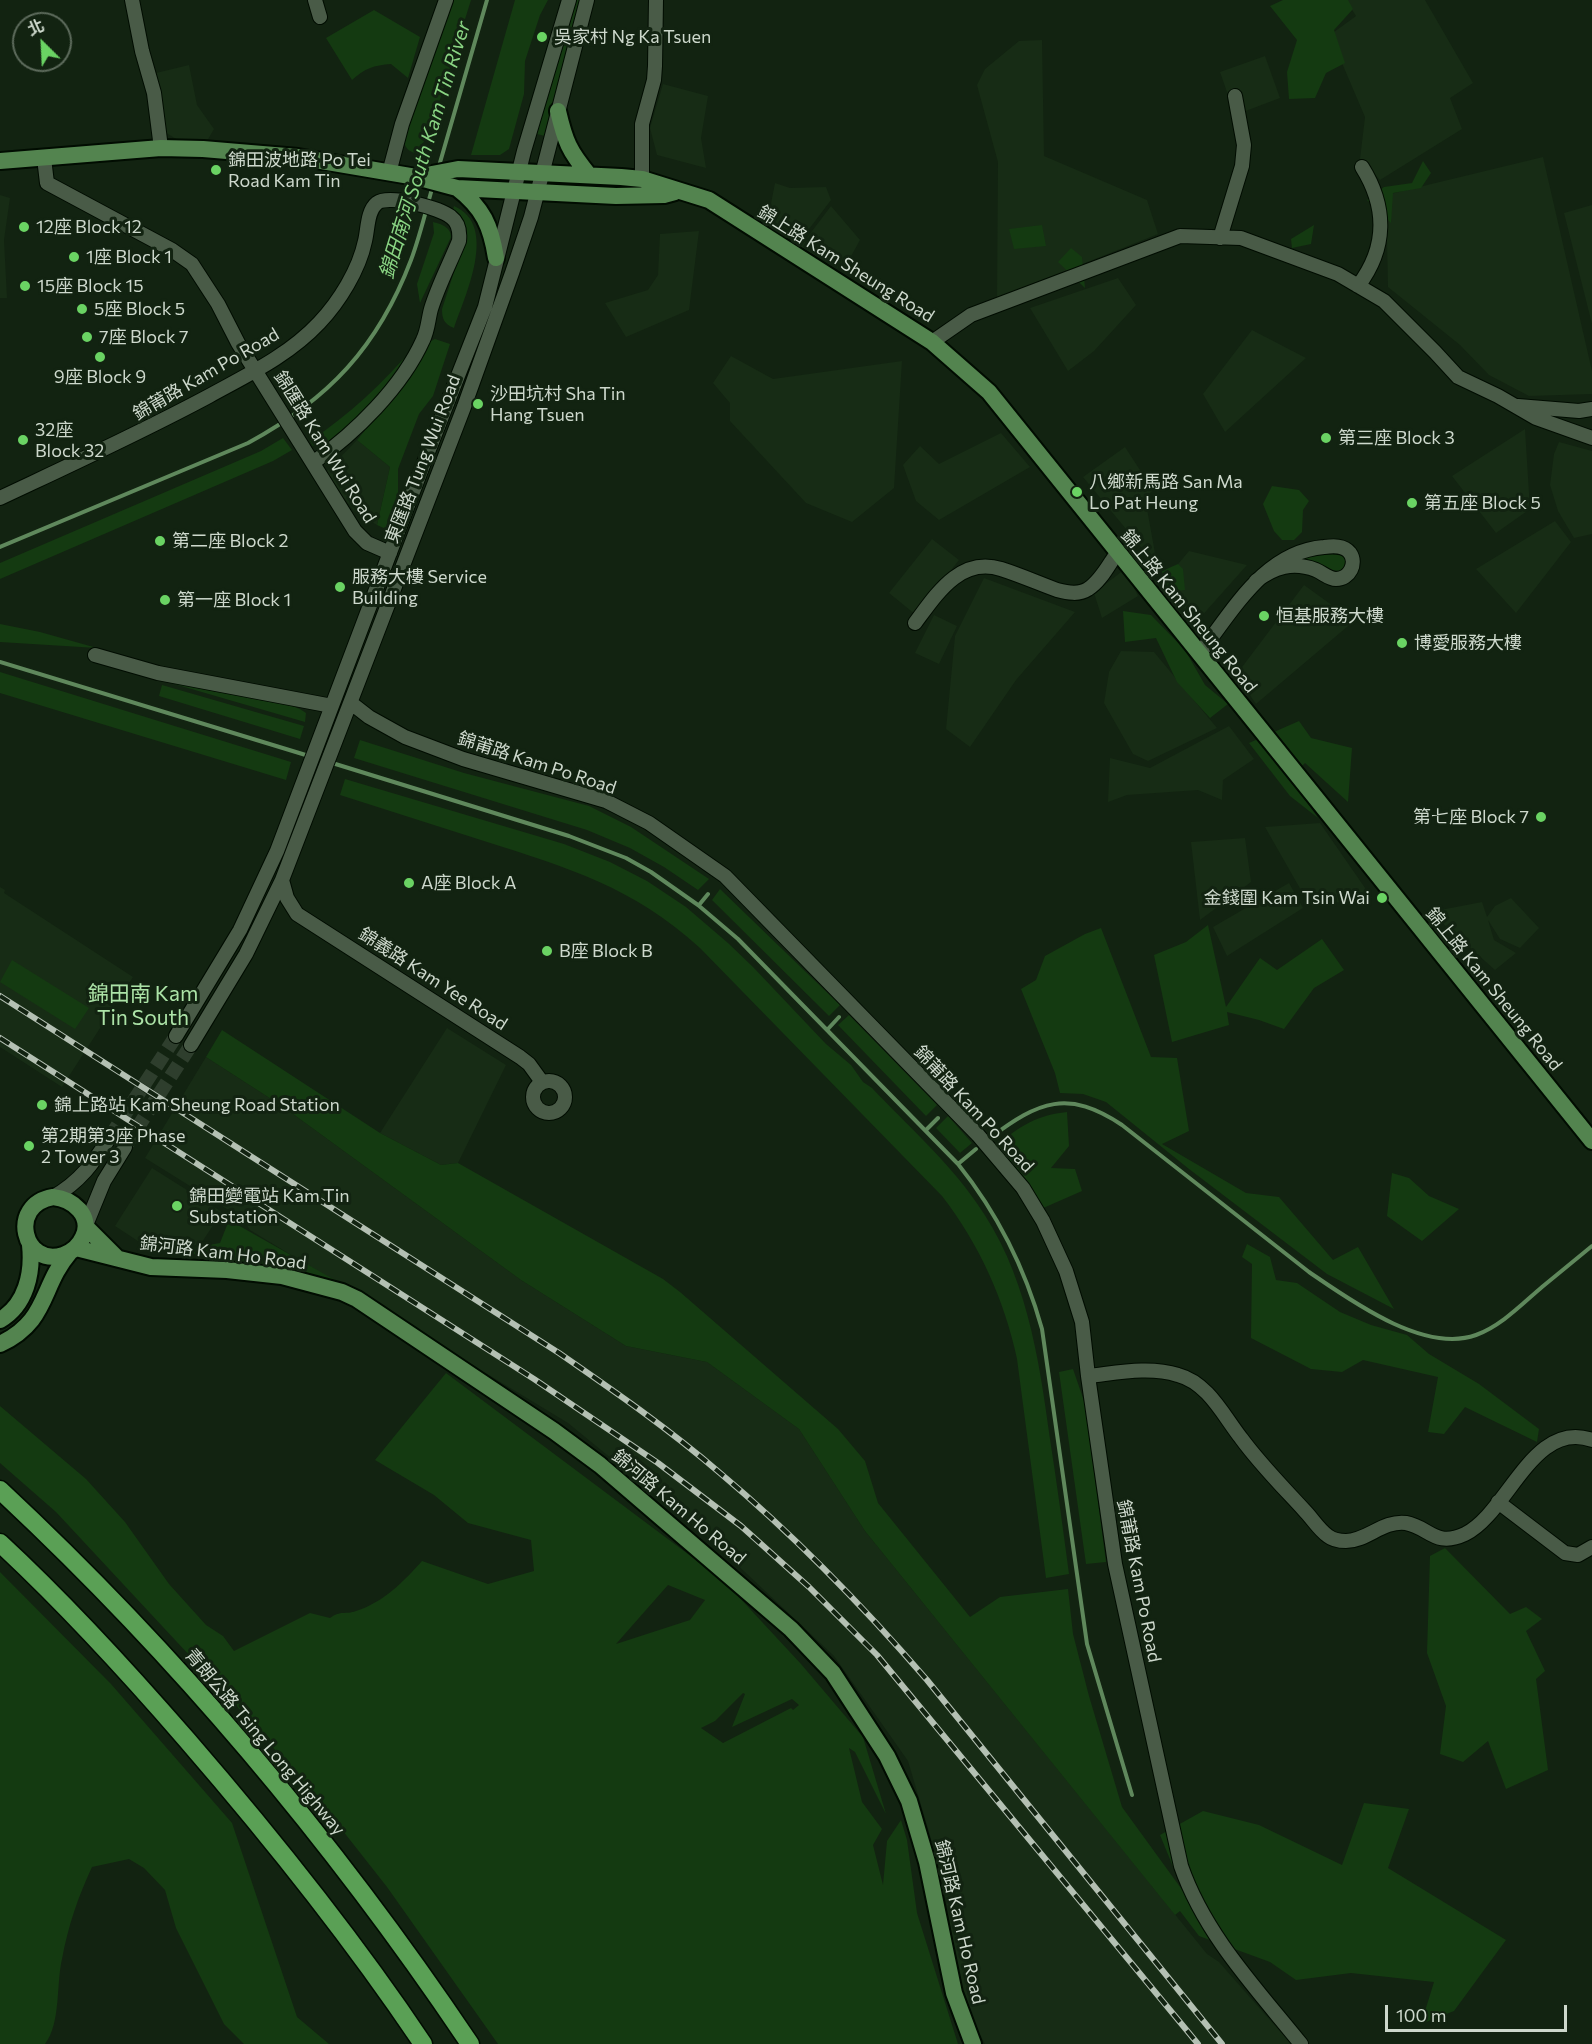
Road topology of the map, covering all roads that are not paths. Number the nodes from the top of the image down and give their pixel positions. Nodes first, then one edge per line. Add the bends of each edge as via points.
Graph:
1 (132, 0) edge
2 (315, 0) edge
3 (446, 0) edge
4 (569, 0) edge
5 (587, 0) edge
6 (656, 0) edge
7 (320, 17) dead end
8 (1235, 96) dead end
9 (558, 111) junction
10 (161, 148) junction
11 (44, 158) junction
12 (0, 161) edge
13 (1362, 167) dead end
14 (518, 171) junction
15 (543, 172) junction
16 (389, 173) junction
17 (589, 175) junction
18 (411, 176) junction
19 (642, 179) junction
20 (457, 188) junction
21 (680, 191) junction
22 (514, 192) junction
23 (537, 193) junction
24 (1220, 238) junction
25 (496, 258) junction
26 (1358, 286) junction
27 (932, 342) junction
28 (256, 371) junction
29 (1515, 406) junction
30 (1592, 409) edge
31 (1592, 438) edge
32 (314, 462) junction
33 (0, 498) edge
34 (390, 553) junction
35 (1117, 553) junction
36 (1256, 581) junction
37 (915, 623) dead end
38 (1199, 654) junction
39 (95, 655) dead end
40 (332, 706) junction
41 (349, 707) junction
42 (282, 880) junction
43 (297, 914) junction
44 (263, 922) junction
45 (176, 1036) tunnel mouth
46 (191, 1045) tunnel mouth
47 (543, 1082) dead end
48 (110, 1137) tunnel mouth
49 (1592, 1141) edge
50 (125, 1147) tunnel mouth
51 (54, 1197) junction
52 (86, 1226) junction
53 (30, 1245) junction
54 (73, 1250) junction
55 (117, 1258) junction
56 (0, 1320) edge
57 (0, 1344) edge
58 (1088, 1376) junction
59 (1592, 1440) edge
60 (0, 1490) edge
61 (1498, 1502) junction
62 (0, 1543) edge
63 (1592, 1547) edge
64 (423, 2044) edge
65 (470, 2044) edge
66 (973, 2044) edge
67 (1301, 2044) edge

1 - 10 street via 154,93
2 - 7 street
3 - 16 street
4 - 14 street, 東匯路 Tung Wui Road
5 - 9 street, 東匯路 Tung Wui Road
6 - 19 street via 654,80 642,124
8 - 24 street via 1244,145 1242,166
9 - 15 street, 東匯路 Tung Wui Road
9 - 17 main road via 569,150
10 - 11 main road, 錦上路 Kam Sheung Road
10 - 16 main road, 錦上路 Kam Sheung Road via 298,157
11 - 12 main road, 錦上路 Kam Sheung Road
11 - 28 street, 錦匯路 Kam Wui Road via 47,183 192,264
13 - 26 street via 1377,196 1380,216 1377,252 1371,269
14 - 15 main road, 錦上路 Kam Sheung Road
14 - 18 main road, 錦上路 Kam Sheung Road via 458,169
14 - 22 street, 東匯路 Tung Wui Road
15 - 17 main road, 錦上路 Kam Sheung Road
15 - 23 street, 東匯路 Tung Wui Road
16 - 18 main road, 錦上路 Kam Sheung Road
17 - 19 main road, 錦上路 Kam Sheung Road
18 - 20 main road, 錦上路 Kam Sheung Road
19 - 21 main road, 錦上路 Kam Sheung Road
20 - 22 main road, 錦上路 Kam Sheung Road
20 - 25 main road via 485,218
21 - 23 main road, 錦上路 Kam Sheung Road via 616,196
21 - 27 main road, 錦上路 Kam Sheung Road via 709,200
22 - 23 main road, 錦上路 Kam Sheung Road
22 - 25 street, 東匯路 Tung Wui Road
23 - 41 street, 東匯路 Tung Wui Road via 464,407
24 - 26 street via 1241,238 1338,274
24 - 27 street via 1180,236 972,315
25 - 34 street, 東匯路 Tung Wui Road via 485,307
26 - 29 street via 1384,302 1458,377
27 - 35 main road, 錦上路 Kam Sheung Road via 989,392
28 - 32 street, 錦匯路 Kam Wui Road
28 - 32 street, 錦莆路 Kam Po Road via 305,337 330,311 358,262 375,204 382,200 402,201 453,218 460,232 459,241 431,309 424,339 380,404
28 - 33 street, 錦莆路 Kam Po Road via 141,432
29 - 30 street
29 - 31 street via 1536,418
32 - 34 street, 錦匯路 Kam Wui Road via 361,538
34 - 40 street, 東匯路 Tung Wui Road
35 - 37 street via 1094,585 1075,593 1000,568 969,568 939,590
35 - 38 main road, 錦上路 Kam Sheung Road
36 - 36 street via 1281,560 1305,550 1339,546 1351,554 1353,561 1342,578 1290,565 1275,568
36 - 38 street
38 - 49 main road, 錦上路 Kam Sheung Road
39 - 40 street via 158,673
40 - 45 street, 東匯路 Tung Wui Road via 250,911
41 - 42 street, 東匯路 Tung Wui Road
41 - 58 street, 錦莆路 Kam Po Road via 405,737 463,759 606,801 648,823 725,876 970,1127 1023,1188 1043,1221 1075,1295
42 - 43 street
42 - 44 street, 東匯路 Tung Wui Road
43 - 44 street via 277,914
43 - 47 street, 錦義路 Kam Yee Road via 520,1057
44 - 46 street, 東匯路 Tung Wui Road
48 - 51 street via 84,1175
50 - 52 street via 104,1181
51 - 52 main road via 73,1203
51 - 53 main road via 36,1204 26,1216 25,1232
52 - 54 main road via 83,1238
52 - 55 main road, 錦河路 Kam Ho Road
53 - 54 main road via 51,1257
53 - 56 main road via 26,1288 17,1305
54 - 55 main road, 錦河路 Kam Ho Road
54 - 57 main road via 61,1264 34,1317 19,1333
55 - 66 main road, 錦河路 Kam Ho Road via 167,1269 282,1276 357,1299 600,1465 791,1629 846,1692 901,1781 927,1862 954,1993
58 - 61 street via 1147,1371 1189,1379 1213,1399 1270,1474 1334,1540 1352,1541 1396,1523 1415,1526 1436,1538 1454,1538 1477,1526
58 - 67 street, 錦莆路 Kam Po Road via 1115,1564 1181,1866 1215,1936
59 - 61 street via 1566,1438 1551,1443
60 - 65 highway, 青朗公路 Tsing Long Highway via 90,1576 254,1758 387,1926
61 - 63 street via 1564,1553 1578,1555
62 - 64 highway via 135,1681 222,1780 346,1936

